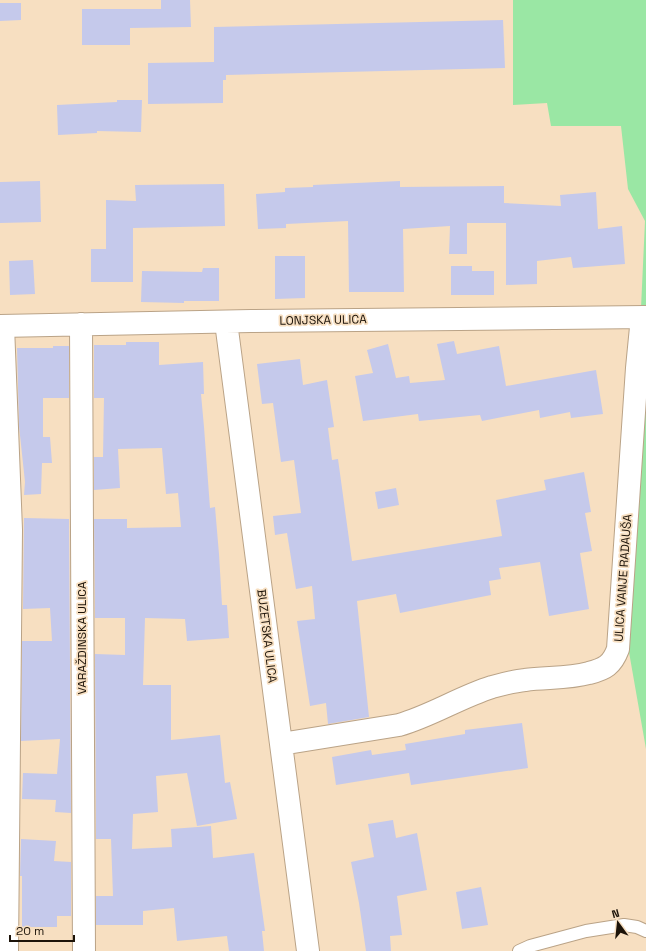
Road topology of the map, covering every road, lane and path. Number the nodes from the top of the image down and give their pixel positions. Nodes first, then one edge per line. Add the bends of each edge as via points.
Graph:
1 (644, 317) edge
2 (226, 322) junction
3 (81, 324) junction
4 (2, 326) edge
5 (281, 744) junction
6 (646, 931) edge
7 (7, 951) edge
8 (84, 951) edge
9 (308, 951) edge
10 (519, 951) edge

1 - 2 street, LONJSKA ULICA
1 - 5 street, ULICA VANJE RADAUŠA via 636,368 618,649 615,658 597,671 577,676 525,680 491,688 398,725
2 - 3 street, LONJSKA ULICA
2 - 5 street, BUZETSKA ULICA
3 - 4 street, LONJSKA ULICA
3 - 8 street, VARAŽDINSKA ULICA
4 - 7 street via 11,530
5 - 9 street, BUZETSKA ULICA
6 - 10 lane via 624,925 586,931

